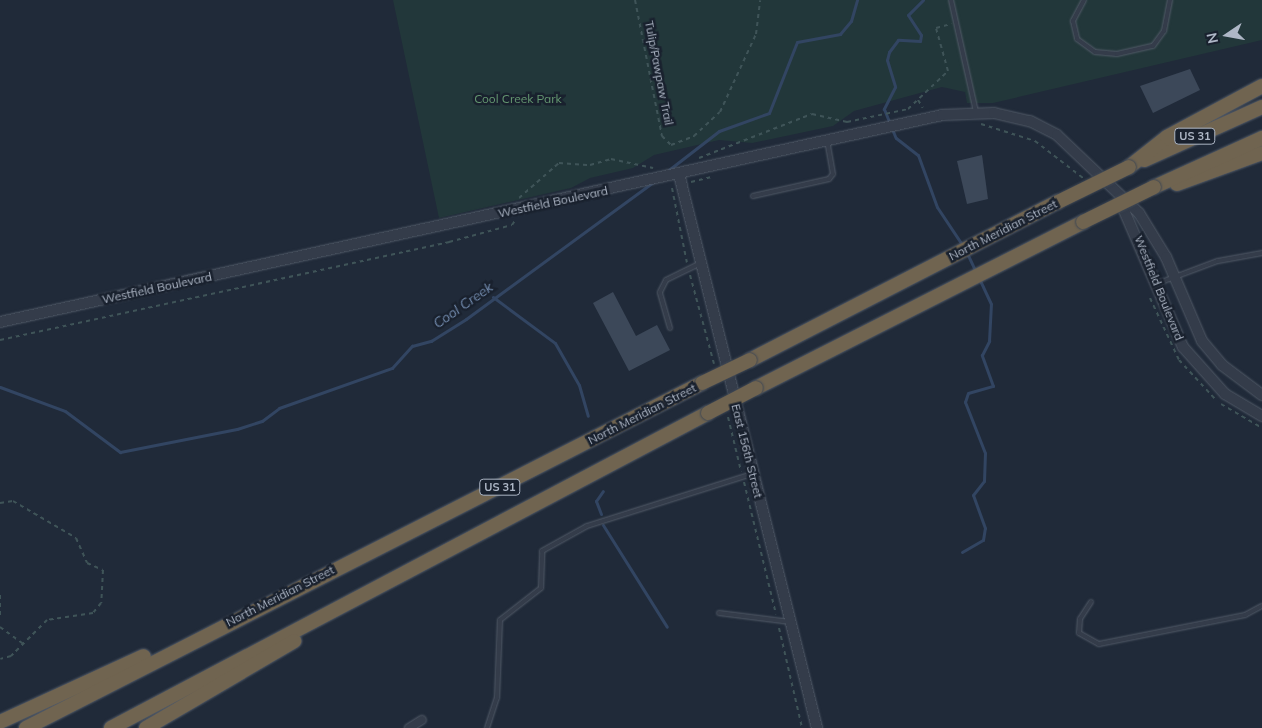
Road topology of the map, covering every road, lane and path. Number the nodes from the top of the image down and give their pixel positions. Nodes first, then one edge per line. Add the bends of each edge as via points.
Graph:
1 (635, 0) edge
2 (760, 0) edge
3 (951, 0) edge
4 (1084, 0) edge
5 (1170, 0) edge
6 (953, 24) junction
7 (1262, 86) edge
8 (917, 100) junction
9 (1262, 107) edge
10 (924, 110) dead end
11 (976, 118) junction
12 (1262, 138) edge
13 (828, 141) junction
14 (1035, 141) dead end
15 (713, 151) dead end
16 (1262, 154) edge
17 (1092, 167) junction
18 (1130, 168) junction
19 (674, 175) junction
20 (718, 175) dead end
21 (691, 183) dead end
22 (1154, 187) junction
23 (672, 188) dead end
24 (753, 196) dead end
25 (1262, 253) edge
26 (701, 263) junction
27 (688, 268) junction
28 (1174, 278) junction
29 (1156, 284) junction
30 (0, 322) edge
31 (670, 328) dead end
32 (716, 372) dead end
33 (1262, 395) edge
34 (727, 415) dead end
35 (1262, 416) edge
36 (748, 475) junction
37 (0, 503) edge
38 (385, 583) junction
39 (297, 586) junction
40 (0, 595) edge
41 (1091, 602) dead end
42 (1262, 606) edge
43 (719, 613) dead end
44 (0, 616) edge
45 (778, 622) junction
46 (790, 622) junction
47 (0, 627) edge
48 (23, 644) junction
49 (0, 659) edge
50 (422, 720) dead end
51 (0, 722) edge
52 (26, 728) edge
53 (111, 728) edge
54 (146, 728) edge
55 (409, 728) edge
56 (487, 728) edge
57 (802, 728) edge
58 (816, 728) edge

1 - 2 path, Tulip/Pawpaw Trail via 662,136 671,145 694,136 720,112 756,34
3 - 6 lane
4 - 5 lane via 1073,20 1077,39 1095,52 1117,54 1153,46 1164,31
6 - 8 path via 936,28 948,71
6 - 11 lane
7 - 18 highway via 1167,137
8 - 10 path
8 - 15 path via 893,114 847,122 812,114 764,136 743,137
9 - 18 highway, North Meridian Street / US 31
11 - 13 street, Westfield Boulevard via 899,125
11 - 14 path
11 - 17 street, Westfield Boulevard via 1030,121 1057,135
12 - 22 highway, US 31
13 - 19 street, Westfield Boulevard
13 - 24 lane via 832,174 829,179
16 - 22 highway via 1200,178
17 - 28 street, Westfield Boulevard via 1151,230
17 - 29 street, Westfield Boulevard via 1126,208
18 - 39 highway, North Meridian Street / US 31, bridge
19 - 26 street, East 156th Street
19 - 30 street, Westfield Boulevard
20 - 21 path
22 - 38 highway, US 31, bridge via 756,388
23 - 27 path
25 - 28 lane via 1218,261
26 - 27 lane
26 - 36 street, East 156th Street
27 - 31 lane via 666,280 660,292
27 - 32 path
28 - 29 lane
28 - 33 street, Westfield Boulevard via 1202,341 1222,365
29 - 35 street, Westfield Boulevard via 1182,346 1202,371 1225,394
34 - 36 path
36 - 45 path
36 - 46 street, East 156th Street
36 - 56 lane via 587,526 542,551 541,588 500,620 497,698
37 - 48 path via 13,502 76,538 87,562 103,570 101,603 93,613 47,620
38 - 53 highway, US 31
38 - 54 highway
39 - 51 highway
39 - 52 highway, North Meridian Street / US 31
40 - 44 path
41 - 42 lane via 1080,619 1079,633 1099,644 1245,615
43 - 45 lane
45 - 46 lane
45 - 57 path
46 - 58 street, East 156th Street
47 - 48 path
48 - 49 path
50 - 55 street

